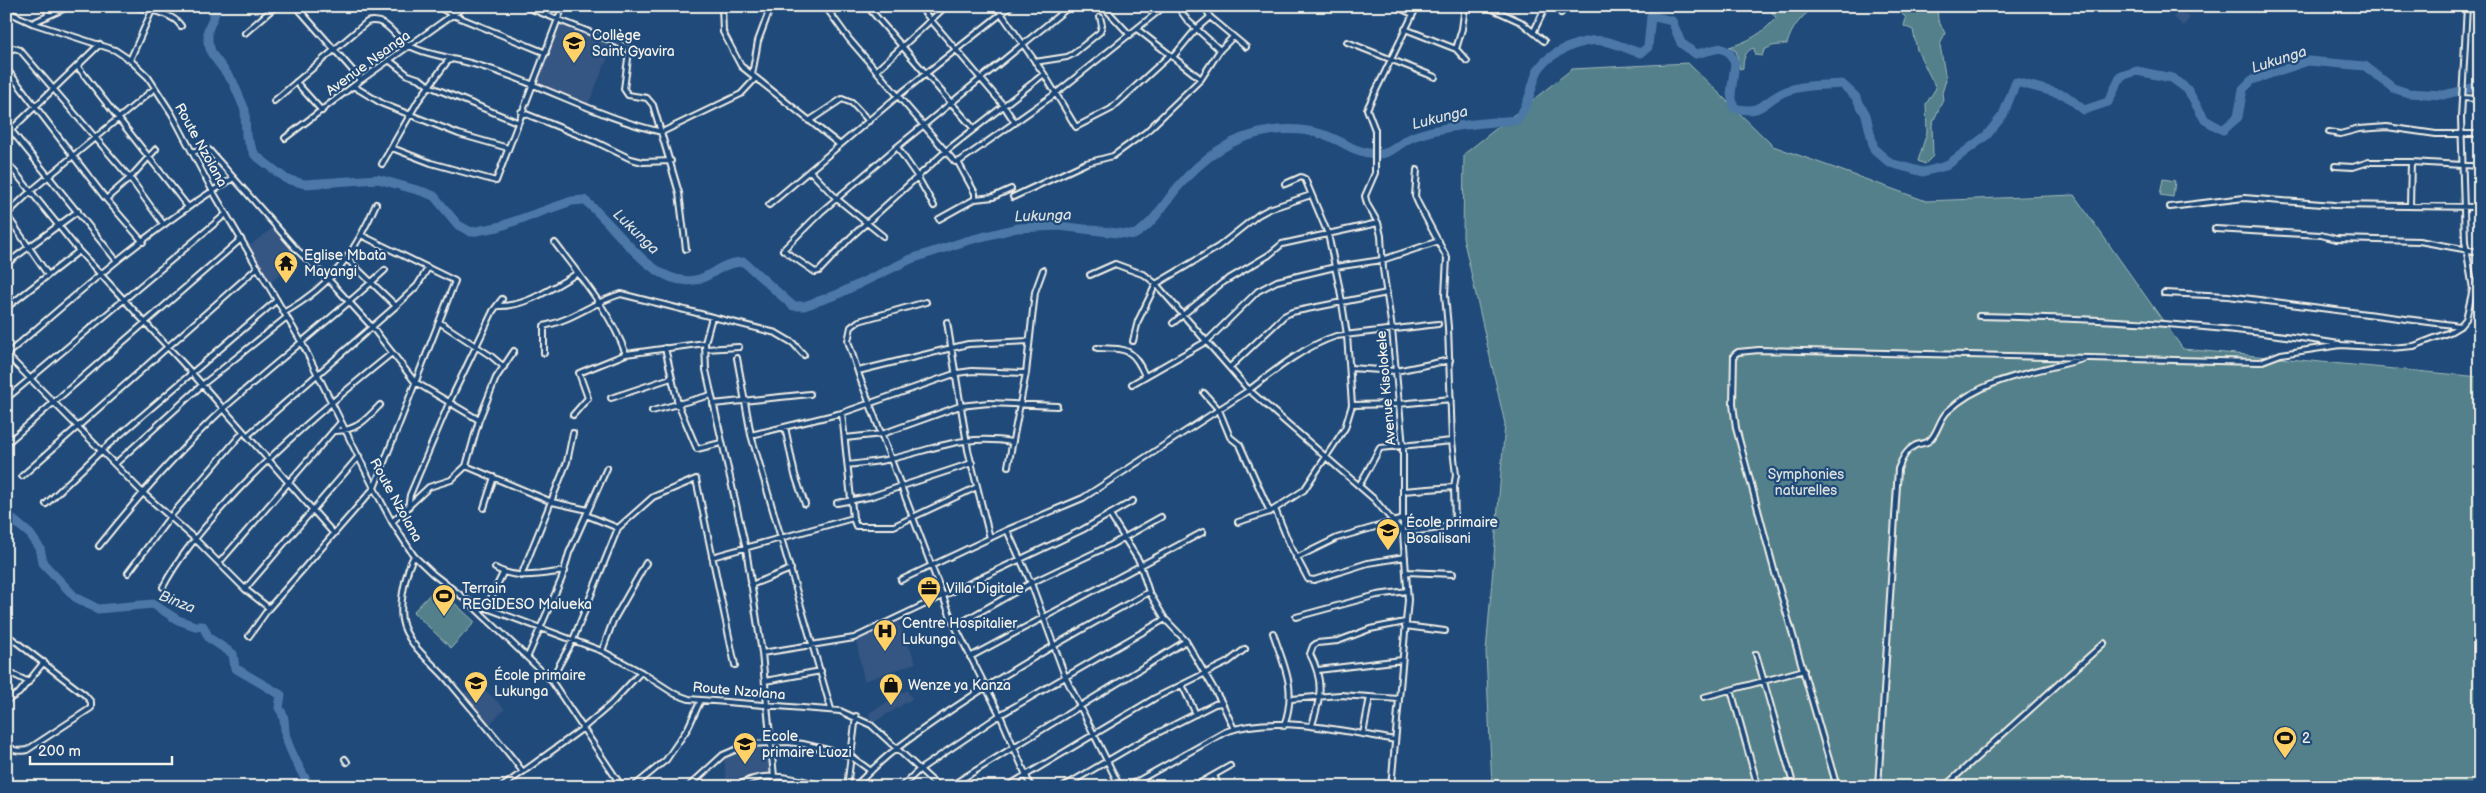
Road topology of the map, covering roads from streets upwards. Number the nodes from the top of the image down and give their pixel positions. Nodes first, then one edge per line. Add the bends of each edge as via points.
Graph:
1 (46, 6) edge
2 (70, 6) edge
3 (132, 6) edge
4 (154, 6) edge
5 (296, 6) edge
6 (307, 6) edge
7 (437, 6) edge
8 (465, 6) edge
9 (524, 6) edge
10 (563, 6) edge
11 (721, 6) edge
12 (771, 6) edge
13 (825, 6) edge
14 (867, 6) edge
15 (919, 6) edge
16 (946, 6) edge
17 (996, 6) edge
18 (1011, 6) edge
19 (1070, 6) edge
20 (1165, 6) edge
21 (1178, 6) edge
22 (1205, 6) edge
23 (1395, 6) edge
24 (1417, 6) edge
25 (1465, 6) edge
26 (1486, 6) edge
27 (1546, 6) edge
28 (1557, 6) edge
29 (2467, 6) edge
30 (272, 7) edge
31 (1106, 7) edge
32 (6, 12) edge
33 (151, 12) junction
34 (301, 12) junction
35 (1002, 14) junction
36 (1413, 14) junction
37 (1561, 14) dead end
38 (48, 15) junction
39 (453, 15) junction
40 (1100, 17) dead end
41 (1210, 18) junction
42 (558, 21) junction
43 (930, 21) junction
44 (32, 23) junction
45 (181, 26) dead end
46 (1196, 28) junction
47 (1137, 29) junction
48 (1405, 29) junction
49 (1534, 31) junction
50 (245, 33) dead end
51 (1130, 35) junction
52 (1233, 37) junction
53 (1544, 41) dead end
54 (1347, 42) dead end
55 (100, 44) junction
56 (1022, 44) junction
57 (408, 46) junction
58 (902, 46) junction
59 (1246, 47) dead end
60 (8, 48) edge
61 (1456, 49) junction
62 (955, 50) junction
63 (1220, 50) junction
64 (335, 51) junction
65 (6, 53) edge
66 (546, 53) junction
67 (1172, 56) junction
68 (452, 59) junction
69 (130, 60) junction
70 (389, 60) junction
71 (1390, 60) junction
72 (1467, 60) dead end
73 (1035, 62) junction
74 (78, 67) junction
75 (6, 68) edge
76 (877, 70) junction
77 (925, 74) junction
78 (1044, 74) junction
79 (1435, 77) dead end
80 (755, 79) junction
81 (980, 79) junction
82 (361, 80) junction
83 (1201, 80) junction
84 (296, 82) junction
85 (532, 85) junction
86 (353, 86) junction
87 (429, 86) junction
88 (155, 88) junction
89 (54, 90) junction
90 (1055, 94) junction
91 (899, 95) junction
92 (2462, 98) junction
93 (2480, 99) edge
94 (274, 101) dead end
95 (951, 103) junction
96 (37, 106) junction
97 (1004, 106) junction
98 (322, 111) junction
99 (521, 112) junction
100 (412, 114) junction
101 (118, 118) junction
102 (809, 121) junction
103 (868, 121) junction
104 (517, 122) junction
105 (1015, 123) junction
106 (6, 124) edge
107 (924, 125) junction
108 (974, 129) junction
109 (12, 130) junction
110 (662, 132) junction
111 (2329, 132) dead end
112 (2461, 134) junction
113 (2480, 134) edge
114 (96, 136) junction
115 (285, 138) dead end
116 (840, 145) junction
117 (896, 147) junction
118 (156, 148) dead end
119 (392, 148) junction
120 (508, 148) junction
121 (946, 151) junction
122 (192, 152) junction
123 (73, 156) junction
124 (148, 159) junction
125 (6, 161) edge
126 (671, 161) junction
127 (958, 162) junction
128 (2411, 162) junction
129 (382, 164) dead end
130 (2462, 165) junction
131 (2335, 166) dead end
132 (2480, 166) edge
133 (1417, 170) dead end
134 (810, 171) junction
135 (48, 176) junction
136 (917, 176) junction
137 (130, 178) junction
138 (232, 179) junction
139 (1285, 184) dead end
140 (1011, 189) dead end
141 (212, 190) junction
142 (30, 191) junction
143 (1311, 195) junction
144 (1014, 196) dead end
145 (106, 198) junction
146 (837, 199) junction
147 (975, 199) junction
148 (376, 204) dead end
149 (769, 205) dead end
150 (2410, 205) junction
151 (934, 206) dead end
152 (2463, 206) junction
153 (188, 207) junction
154 (2170, 207) dead end
155 (2480, 207) edge
156 (78, 211) junction
157 (6, 214) edge
158 (226, 214) junction
159 (939, 219) dead end
160 (866, 222) junction
161 (1378, 223) junction
162 (58, 226) junction
163 (164, 226) junction
164 (2215, 229) dead end
165 (1328, 234) junction
166 (363, 236) junction
167 (884, 236) dead end
168 (241, 239) junction
169 (1439, 241) junction
170 (143, 242) junction
171 (556, 243) dead end
172 (30, 247) junction
173 (686, 249) dead end
174 (2468, 250) junction
175 (79, 251) junction
176 (2480, 252) edge
177 (348, 259) junction
178 (1382, 260) junction
179 (7, 261) edge
180 (117, 261) junction
181 (258, 267) junction
182 (1335, 267) junction
183 (428, 268) junction
184 (385, 270) dead end
185 (1043, 270) dead end
186 (578, 273) junction
187 (48, 274) junction
188 (100, 274) junction
189 (1090, 275) dead end
190 (329, 280) junction
191 (372, 282) junction
192 (1156, 284) junction
193 (1387, 293) junction
194 (2164, 293) dead end
195 (2472, 298) junction
196 (502, 299) dead end
197 (124, 300) junction
198 (278, 300) junction
199 (600, 300) junction
200 (1341, 300) junction
201 (2480, 300) edge
202 (926, 302) dead end
203 (350, 303) junction
204 (396, 306) junction
205 (498, 306) junction
206 (6, 308) edge
207 (285, 312) junction
208 (1183, 314) junction
209 (712, 316) junction
210 (1979, 316) dead end
211 (287, 317) junction
212 (145, 322) junction
213 (439, 322) junction
214 (947, 322) dead end
215 (1173, 322) dead end
216 (1438, 324) dead end
217 (2460, 326) junction
218 (372, 327) junction
219 (1392, 329) junction
220 (1347, 334) junction
221 (1028, 341) junction
222 (1133, 341) dead end
223 (1207, 341) junction
224 (302, 343) junction
225 (705, 343) junction
226 (167, 346) junction
227 (2351, 346) junction
228 (478, 347) junction
229 (739, 347) dead end
230 (665, 348) junction
231 (951, 348) junction
232 (1097, 348) dead end
233 (705, 349) junction
234 (514, 351) dead end
235 (392, 353) junction
236 (544, 353) dead end
237 (626, 354) junction
238 (6, 355) edge
239 (804, 355) dead end
240 (2088, 357) junction
241 (737, 358) dead end
242 (1450, 360) junction
243 (504, 367) junction
244 (1230, 367) junction
245 (1350, 368) junction
246 (858, 370) junction
247 (1396, 371) junction
248 (191, 372) junction
249 (957, 373) junction
250 (1026, 373) junction
251 (317, 374) junction
252 (1145, 376) junction
253 (30, 378) junction
254 (671, 378) junction
255 (415, 382) junction
256 (1132, 384) dead end
257 (202, 385) junction
258 (1250, 390) junction
259 (1204, 393) dead end
260 (810, 394) dead end
261 (711, 395) junction
262 (611, 398) dead end
263 (6, 399) edge
264 (1451, 399) junction
265 (745, 401) junction
266 (55, 402) junction
267 (331, 402) junction
268 (449, 403) junction
269 (870, 403) junction
270 (678, 404) junction
271 (713, 404) junction
272 (1019, 404) junction
273 (1398, 404) junction
274 (380, 405) dead end
275 (1352, 405) junction
276 (960, 406) junction
277 (1057, 406) dead end
278 (223, 410) junction
279 (1219, 410) junction
280 (652, 412) dead end
281 (842, 413) junction
282 (573, 415) dead end
283 (479, 420) junction
284 (341, 422) junction
285 (78, 427) junction
286 (786, 427) junction
287 (333, 431) junction
288 (243, 432) junction
289 (346, 432) junction
290 (573, 433) dead end
291 (882, 434) junction
292 (751, 435) junction
293 (247, 436) junction
294 (845, 438) junction
295 (966, 440) junction
296 (1452, 441) junction
297 (1013, 442) junction
298 (721, 443) junction
299 (6, 444) edge
300 (1402, 447) junction
301 (101, 451) junction
302 (359, 456) junction
303 (1326, 456) junction
304 (890, 459) junction
305 (268, 460) junction
306 (972, 463) junction
307 (116, 464) junction
308 (848, 465) junction
309 (466, 466) junction
310 (1008, 466) dead end
311 (607, 468) dead end
312 (22, 476) dead end
313 (494, 477) junction
314 (287, 482) junction
315 (902, 485) junction
316 (1360, 486) junction
317 (977, 487) junction
318 (1454, 487) junction
319 (374, 488) junction
320 (1402, 491) junction
321 (142, 492) junction
322 (852, 500) junction
323 (1133, 500) dead end
324 (552, 502) junction
325 (837, 503) dead end
326 (46, 504) dead end
327 (805, 504) dead end
328 (408, 508) junction
329 (484, 508) dead end
330 (1275, 509) junction
331 (314, 510) junction
332 (588, 510) junction
333 (1270, 512) junction
334 (586, 515) junction
335 (1110, 515) junction
336 (170, 517) junction
337 (914, 517) junction
338 (1161, 517) dead end
339 (853, 518) junction
340 (1403, 518) junction
341 (392, 522) junction
342 (1238, 522) dead end
343 (1394, 522) junction
344 (618, 528) junction
345 (1007, 530) junction
346 (1203, 532) dead end
347 (1403, 533) junction
348 (334, 534) junction
349 (990, 538) junction
350 (1123, 538) junction
351 (195, 539) junction
352 (782, 540) junction
353 (99, 546) dead end
354 (746, 549) junction
355 (414, 556) junction
356 (712, 557) junction
357 (1405, 557) junction
358 (1296, 558) junction
359 (1019, 559) junction
360 (219, 562) junction
361 (646, 563) dead end
362 (931, 566) junction
363 (495, 568) dead end
364 (1140, 568) junction
365 (791, 569) junction
366 (565, 571) junction
367 (1406, 572) junction
368 (503, 573) junction
369 (128, 574) dead end
370 (1453, 574) dead end
371 (521, 576) junction
372 (901, 580) dead end
373 (1031, 583) junction
374 (751, 585) junction
375 (163, 587) dead end
376 (245, 589) junction
377 (1407, 591) junction
378 (1149, 592) junction
379 (942, 596) junction
380 (468, 600) junction
381 (269, 608) junction
382 (486, 608) junction
383 (1042, 617) junction
384 (1296, 617) dead end
385 (1165, 619) junction
386 (1405, 624) junction
387 (955, 626) junction
388 (538, 628) junction
389 (1446, 631) dead end
390 (1273, 633) dead end
391 (6, 634) edge
392 (249, 636) dead end
393 (573, 640) junction
394 (1186, 641) junction
395 (2104, 643) dead end
396 (1053, 644) junction
397 (814, 646) junction
398 (1245, 649) dead end
399 (602, 651) junction
400 (762, 653) junction
401 (1756, 654) dead end
402 (528, 656) junction
403 (970, 657) junction
404 (1402, 660) junction
405 (44, 662) junction
406 (735, 665) dead end
407 (1318, 670) junction
408 (1804, 670) junction
409 (6, 671) edge
410 (641, 672) junction
411 (821, 672) junction
412 (1203, 674) junction
413 (1065, 676) junction
414 (551, 680) junction
415 (765, 681) junction
416 (1763, 681) junction
417 (29, 682) junction
418 (1182, 685) junction
419 (986, 688) junction
420 (1731, 690) junction
421 (1370, 697) junction
422 (1704, 697) dead end
423 (1319, 698) junction
424 (1399, 698) junction
425 (1291, 699) junction
426 (6, 701) edge
427 (700, 702) junction
428 (1222, 703) junction
429 (767, 706) junction
430 (1080, 706) junction
431 (831, 709) junction
432 (1196, 714) junction
433 (1000, 715) junction
434 (856, 716) junction
435 (1312, 725) junction
436 (1284, 726) junction
437 (582, 729) junction
438 (1234, 729) junction
439 (1095, 734) junction
440 (1363, 734) junction
441 (1395, 740) junction
442 (770, 742) junction
443 (6, 743) edge
444 (1013, 746) junction
445 (895, 749) junction
446 (849, 755) junction
447 (1108, 761) junction
448 (1230, 766) dead end
449 (919, 770) junction
450 (523, 772) junction
451 (871, 772) junction
452 (1026, 775) junction
453 (1214, 775) junction
454 (773, 776) junction
455 (792, 779) junction
456 (502, 787) edge
457 (622, 787) edge
458 (633, 787) edge
459 (688, 787) edge
460 (737, 787) edge
461 (775, 787) edge
462 (791, 787) edge
463 (827, 787) edge
464 (847, 787) edge
465 (854, 787) edge
466 (900, 787) edge
467 (939, 787) edge
468 (950, 787) edge
469 (1006, 787) edge
470 (1031, 787) edge
471 (1063, 787) edge
472 (1120, 787) edge
473 (1127, 787) edge
474 (1194, 787) edge
475 (1219, 787) edge
476 (1391, 787) edge
477 (1758, 787) edge
478 (1794, 787) edge
479 (1837, 787) edge
480 (1878, 787) edge
481 (1944, 787) edge

1 - 38 street
2 - 38 street
3 - 33 street
4 - 33 street
5 - 34 street
6 - 34 street
7 - 39 street
8 - 39 street, Avenue Nsanga
9 - 42 street
10 - 42 street
11 - 80 street via 723,32 741,66
12 - 80 street via 757,48 752,75
13 - 76 street
14 - 58 street
15 - 43 street
16 - 43 street
17 - 35 street
18 - 35 street
19 - 56 street
20 - 47 street
21 - 46 street
22 - 41 street
23 - 36 street
24 - 36 street, Avenue Kisolokele
25 - 61 street
26 - 49 street
27 - 49 street
28 - 37 street
29 - 92 street
30 - 50 street
31 - 51 street
32 - 44 street, Route Nzolana
33 - 45 street via 172,18
33 - 69 street
34 - 64 street
35 - 56 street
35 - 62 street
36 - 48 street, Avenue Kisolokele
38 - 44 street
39 - 57 street, Avenue Nsanga
39 - 66 street
40 - 73 street via 1100,32 1073,54 1067,58
41 - 46 street
41 - 52 street
42 - 66 street
42 - 110 street via 627,47 624,88 626,92 651,100
43 - 58 street
43 - 62 street
44 - 55 street, Route Nzolana
46 - 63 street
46 - 67 street
47 - 51 street
47 - 67 street
48 - 61 street
48 - 71 street, Avenue Kisolokele
49 - 53 street
51 - 90 street
52 - 59 street
52 - 63 street
54 - 71 street
55 - 69 street, Route Nzolana
55 - 74 street
56 - 73 street
56 - 81 street
57 - 64 street via 389,27 373,20
57 - 68 street
57 - 70 street, Avenue Nsanga
58 - 76 street
58 - 77 street
60 - 65 street
60 - 89 street via 20,50
61 - 72 street
62 - 77 street
62 - 81 street
63 - 83 street
64 - 82 street
64 - 84 street
66 - 85 street
67 - 83 street
67 - 90 street via 1111,109 1076,127
68 - 85 street
68 - 87 street
69 - 88 street, Route Nzolana
70 - 82 street, Avenue Nsanga
70 - 87 street
71 - 79 street
71 - 161 street, Avenue Kisolokele via 1367,109 1375,130 1376,154 1375,173 1365,196 1366,204
73 - 78 street
74 - 89 street
74 - 101 street
75 - 96 street
76 - 91 street
77 - 91 street
77 - 95 street
78 - 90 street
78 - 97 street
80 - 102 street
80 - 110 street via 741,94
81 - 95 street
81 - 97 street
82 - 86 street, Avenue Nsanga
83 - 144 street via 1146,132 1113,156 1079,166
84 - 94 street
84 - 98 street
85 - 99 street
85 - 110 street via 623,121
86 - 98 street, Avenue Nsanga
86 - 100 street via 370,98
87 - 100 street
87 - 104 street
88 - 101 street
88 - 122 street, Route Nzolana
89 - 96 street
89 - 114 street
90 - 105 street
91 - 103 street
91 - 107 street
92 - 93 street
92 - 112 street
95 - 107 street
95 - 108 street
96 - 109 street
96 - 123 street
97 - 105 street
97 - 108 street
98 - 115 street, Avenue Nsanga
99 - 104 street
99 - 126 street via 631,159
100 - 119 street
100 - 120 street via 459,134
101 - 114 street
101 - 124 street
102 - 103 street via 842,98
102 - 116 street
103 - 116 street
104 - 120 street
105 - 127 street
106 - 109 street
107 - 117 street
107 - 121 street
108 - 121 street
109 - 135 street
110 - 126 street
111 - 112 street via 2340,134 2387,127
112 - 113 street
112 - 130 street
114 - 123 street
114 - 137 street
116 - 134 street
117 - 136 street
117 - 146 street
118 - 124 street
119 - 120 street via 430,163 496,181
119 - 129 street
121 - 127 street via 951,160
121 - 136 street
122 - 138 street via 209,150
122 - 141 street, Route Nzolana
123 - 135 street
123 - 145 street
124 - 137 street
124 - 153 street
125 - 142 street
126 - 173 street via 682,207
127 - 147 street via 975,193
128 - 130 street
128 - 131 street via 2368,162 2353,168
128 - 150 street
130 - 132 street
130 - 152 street
133 - 169 street via 1415,196
134 - 146 street
134 - 149 street
135 - 142 street
135 - 156 street
136 - 151 street
136 - 160 street
137 - 145 street
137 - 163 street
138 - 141 street
138 - 190 street
139 - 143 street via 1303,178
140 - 147 street via 992,198
141 - 153 street
141 - 158 street, Route Nzolana
142 - 157 street
142 - 162 street
143 - 165 street
143 - 192 street via 1263,212 1218,247
145 - 170 street
146 - 160 street
146 - 160 street via 782,250 815,272 819,271
147 - 159 street
148 - 166 street
150 - 152 street
150 - 154 street via 2244,198
152 - 155 street
152 - 174 street
153 - 163 street
156 - 162 street
156 - 180 street
157 - 172 street
158 - 168 street, Route Nzolana
158 - 197 street
160 - 167 street
161 - 165 street
161 - 178 street, Avenue Kisolokele
162 - 172 street
162 - 175 street
163 - 170 street
164 - 174 street via 2419,241
165 - 182 street
165 - 208 street via 1282,244 1222,283
166 - 177 street
166 - 183 street
168 - 181 street, Route Nzolana
168 - 212 street
169 - 178 street
169 - 242 street via 1447,258 1445,295
170 - 180 street
171 - 186 street
172 - 179 street
172 - 187 street
174 - 176 street
174 - 195 street via 2473,278
175 - 187 street
175 - 188 street
177 - 190 street
177 - 191 street
178 - 182 street
178 - 193 street, Avenue Kisolokele
180 - 188 street
181 - 198 street, Route Nzolana
181 - 226 street
182 - 200 street
182 - 223 street via 1277,281 1258,291
183 - 204 street via 417,286
183 - 213 street via 455,281
184 - 191 street
185 - 221 street via 1035,292
186 - 199 street
186 - 205 street via 532,299 512,306
187 - 206 street
188 - 197 street
188 - 238 street
189 - 192 street via 1115,264 1140,273
190 - 203 street
190 - 207 street
191 - 203 street
191 - 204 street
192 - 208 street
192 - 222 street via 1138,321
193 - 200 street
193 - 219 street, Avenue Kisolokele
194 - 217 street via 2228,296
195 - 201 street
195 - 217 street via 2470,310
196 - 205 street
197 - 212 street
197 - 253 street
198 - 207 street, Route Nzolana
198 - 248 street
199 - 209 street via 621,294 676,310
199 - 236 street via 564,322 544,326
199 - 237 street
200 - 220 street
200 - 244 street via 1284,316
202 - 246 street via 871,316 851,327 848,341
203 - 218 street
203 - 224 street
204 - 218 street
205 - 228 street
207 - 211 street, Route Nzolana
208 - 215 street
208 - 223 street
209 - 225 street
209 - 239 street via 776,334 793,343
210 - 227 street via 2188,324 2276,333
211 - 224 street, Route Nzolana
211 - 257 street
212 - 226 street
212 - 266 street
213 - 228 street
213 - 255 street
214 - 231 street
216 - 219 street
217 - 227 street via 2414,346
218 - 235 street
218 - 251 street
219 - 220 street
219 - 247 street, Avenue Kisolokele
220 - 245 street
220 - 258 street via 1326,340
221 - 231 street via 985,342
221 - 250 street
223 - 244 street
223 - 252 street
224 - 251 street, Route Nzolana
224 - 278 street
225 - 230 street
225 - 233 street
226 - 248 street
226 - 285 street
227 - 240 street via 2313,348 2260,362
228 - 243 street
228 - 268 street
229 - 233 street
230 - 237 street
230 - 254 street
231 - 246 street
231 - 249 street
232 - 252 street via 1128,350 1137,358
233 - 261 street
234 - 243 street
235 - 255 street
235 - 267 street
237 - 282 street via 579,373 588,398
238 - 253 street
240 - 408 street via 1760,350 1734,355 1732,404 1736,428
240 - 480 street via 1987,386 1947,411 1933,437 1907,451 1901,461
241 - 265 street
242 - 247 street
242 - 264 street
243 - 283 street via 496,378
244 - 258 street
245 - 247 street
245 - 275 street
246 - 269 street
247 - 273 street, Avenue Kisolokele
248 - 257 street
248 - 301 street
249 - 250 street
249 - 269 street
249 - 276 street
250 - 272 street
251 - 267 street, Route Nzolana
251 - 293 street
252 - 256 street
253 - 263 street
253 - 266 street
254 - 262 street
254 - 270 street
255 - 268 street
255 - 319 street
257 - 278 street
257 - 307 street
258 - 279 street
258 - 303 street
259 - 279 street
260 - 265 street
261 - 270 street
261 - 271 street
264 - 273 street
264 - 296 street
265 - 271 street
265 - 292 street
266 - 285 street
266 - 299 street
267 - 284 street, Route Nzolana
267 - 305 street
268 - 283 street
268 - 328 street via 410,495
269 - 281 street
269 - 291 street
270 - 280 street
270 - 298 street via 697,449
271 - 298 street
272 - 276 street
272 - 277 street
272 - 297 street
273 - 275 street
273 - 300 street, Avenue Kisolokele
274 - 289 street via 363,423
275 - 303 street via 1345,428
276 - 291 street
276 - 295 street
278 - 288 street
278 - 321 street
279 - 333 street via 1230,437 1240,445
279 - 345 street via 1083,498
281 - 286 street
281 - 294 street
283 - 309 street
284 - 287 street
284 - 289 street, Route Nzolana
285 - 301 street
285 - 312 street
286 - 292 street
286 - 327 street
287 - 289 street
287 - 314 street
288 - 293 street
288 - 336 street
289 - 302 street, Route Nzolana
290 - 324 street via 567,462
291 - 294 street
291 - 304 street
292 - 352 street
293 - 305 street
294 - 308 street
295 - 297 street via 988,438
295 - 304 street
295 - 306 street
296 - 300 street
296 - 318 street via 1456,475
297 - 310 street
298 - 354 street
300 - 316 street via 1380,448
300 - 320 street, Avenue Kisolokele
301 - 307 street
301 - 326 street
302 - 319 street, Route Nzolana
302 - 331 street
303 - 316 street
303 - 330 street via 1304,490
304 - 308 street
304 - 315 street
305 - 314 street
305 - 351 street
306 - 315 street
306 - 317 street
307 - 321 street
308 - 322 street
309 - 313 street
309 - 328 street via 451,480 430,487
311 - 332 street
313 - 324 street
313 - 329 street
314 - 331 street
314 - 360 street
315 - 322 street
315 - 337 street
316 - 343 street
317 - 337 street
317 - 349 street
318 - 320 street
318 - 347 street via 1456,522 1440,528
319 - 341 street, Route Nzolana
319 - 348 street
320 - 340 street, Avenue Kisolokele
321 - 336 street
321 - 353 street
322 - 325 street
322 - 339 street
323 - 335 street
324 - 332 street
324 - 371 street
328 - 341 street
330 - 333 street
330 - 358 street
331 - 348 street
331 - 376 street
332 - 334 street
333 - 342 street
334 - 344 street
334 - 366 street via 569,553
335 - 350 street
335 - 359 street
336 - 351 street
336 - 369 street
337 - 339 street via 889,528 856,526
337 - 362 street
338 - 350 street
339 - 352 street
340 - 343 street
340 - 347 street, Avenue Kisolokele
341 - 355 street, Route Nzolana
343 - 347 street
343 - 358 street via 1337,538
344 - 356 street via 653,497 696,479
344 - 393 street
345 - 349 street
345 - 359 street
346 - 364 street
347 - 357 street, Avenue Kisolokele
348 - 381 street
349 - 362 street
350 - 364 street via 1139,561
350 - 373 street
351 - 360 street
351 - 375 street
352 - 354 street
352 - 365 street
354 - 356 street
354 - 374 street
355 - 380 street, Route Nzolana
355 - 450 street via 408,570 402,610 405,629
356 - 406 street
357 - 358 street via 1368,563 1311,580
357 - 367 street, Avenue Kisolokele
359 - 373 street
359 - 379 street
360 - 376 street
361 - 399 street via 613,621
362 - 372 street
362 - 379 street
363 - 368 street
364 - 378 street
364 - 383 street
365 - 374 street
365 - 397 street
366 - 371 street
366 - 388 street
367 - 370 street
367 - 377 street, Avenue Kisolokele
368 - 371 street
368 - 382 street
373 - 383 street
373 - 387 street
374 - 400 street
376 - 381 street
377 - 384 street via 1377,595
377 - 386 street, Avenue Kisolokele
378 - 385 street
378 - 396 street
379 - 387 street
379 - 397 street via 854,638
380 - 382 street, Route Nzolana
380 - 402 street
381 - 392 street
382 - 388 street, Route Nzolana
383 - 396 street
383 - 403 street
385 - 394 street
385 - 413 street
386 - 389 street
386 - 404 street, Avenue Kisolokele
386 - 407 street via 1370,628 1338,641 1317,643 1310,654
387 - 403 street
388 - 393 street, Route Nzolana
388 - 402 street
390 - 425 street
391 - 405 street
393 - 399 street, Route Nzolana
393 - 414 street
394 - 412 street
394 - 430 street
395 - 481 street
396 - 413 street
396 - 419 street
397 - 400 street
397 - 411 street
398 - 412 street
399 - 410 street, Route Nzolana
400 - 415 street
401 - 416 street
402 - 414 street
403 - 419 street
404 - 407 street
404 - 424 street, Avenue Kisolokele
405 - 417 street
405 - 443 street via 85,695 91,708 27,750 13,750
407 - 423 street
408 - 416 street
408 - 479 street
409 - 417 street
410 - 427 street, Route Nzolana via 675,694
410 - 437 street
411 - 415 street
411 - 431 street
412 - 418 street
412 - 428 street
413 - 430 street
413 - 433 street
414 - 437 street
415 - 429 street
416 - 420 street
416 - 478 street
417 - 426 street
418 - 432 street
418 - 439 street
419 - 433 street
419 - 445 street
420 - 422 street
420 - 477 street
421 - 423 street via 1340,695
421 - 424 street
421 - 440 street
423 - 425 street
423 - 435 street
424 - 441 street, Avenue Kisolokele
425 - 436 street
427 - 429 street, Route Nzolana
427 - 458 street via 688,728 666,760
428 - 432 street
428 - 438 street
429 - 431 street, Route Nzolana
429 - 442 street
430 - 439 street
430 - 444 street
431 - 434 street, Route Nzolana
432 - 447 street
433 - 444 street
433 - 449 street
434 - 445 street, Route Nzolana via 871,725
434 - 446 street
435 - 436 street
435 - 440 street
436 - 438 street
437 - 450 street
437 - 457 street
438 - 473 street
439 - 447 street
439 - 452 street
440 - 441 street
441 - 476 street, Avenue Kisolokele
442 - 446 street via 796,743
442 - 454 street
442 - 459 street via 736,748 712,764
444 - 452 street
444 - 468 street
445 - 449 street, Route Nzolana
445 - 451 street
446 - 451 street
446 - 464 street
447 - 471 street
447 - 472 street
448 - 453 street
449 - 466 street
449 - 467 street, Route Nzolana
450 - 456 street
451 - 465 street
452 - 469 street
452 - 470 street
453 - 474 street
453 - 475 street
454 - 455 street
454 - 460 street via 752,779
454 - 461 street
455 - 462 street
455 - 463 street

